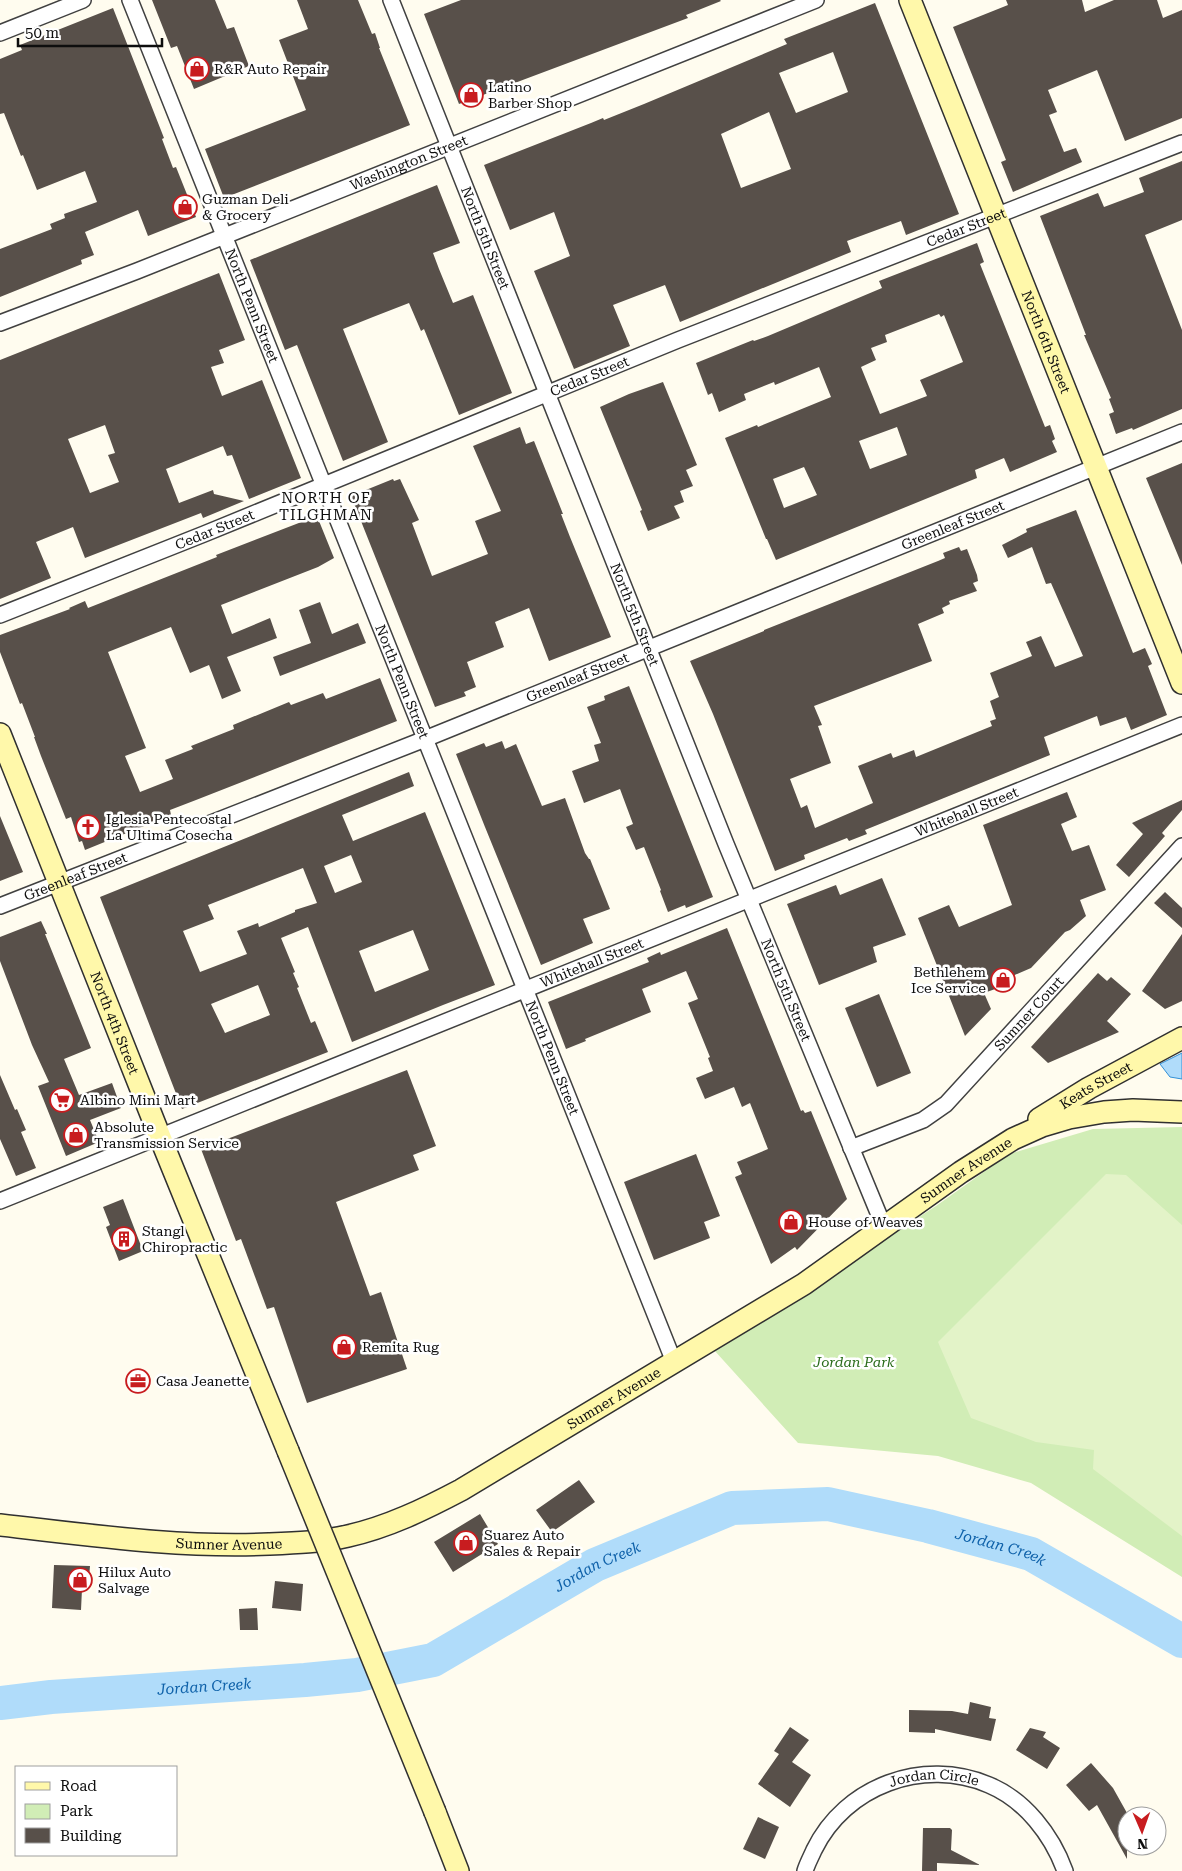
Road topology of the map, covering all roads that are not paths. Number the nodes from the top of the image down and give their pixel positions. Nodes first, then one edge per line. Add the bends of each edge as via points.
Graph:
1 (83, 0) edge
2 (130, 0) edge
3 (391, 0) edge
4 (816, 0) edge
5 (910, 0) edge
6 (0, 33) edge
7 (1182, 143) edge
8 (449, 147) junction
9 (996, 217) junction
10 (224, 236) junction
11 (0, 323) edge
12 (549, 394) junction
13 (1182, 432) edge
14 (1096, 468) junction
15 (324, 485) junction
16 (0, 615) edge
17 (650, 647) junction
18 (1182, 683) edge
19 (1182, 725) edge
20 (0, 734) edge
21 (425, 739) junction
22 (1182, 846) edge
23 (59, 882) junction
24 (749, 899) junction
25 (0, 906) edge
26 (526, 990) junction
27 (1182, 1038) edge
28 (1182, 1112) edge
29 (160, 1137) junction
30 (1013, 1139) junction
31 (851, 1148) junction
32 (0, 1201) edge
33 (884, 1226) junction
34 (674, 1362) junction
35 (0, 1526) edge
36 (458, 1871) edge
37 (805, 1871) edge
38 (1065, 1871) edge

1 - 6 street
2 - 10 street, North Penn Street
3 - 8 street, North 5th Street
4 - 8 street, Washington Street
5 - 9 street, North 6th Street
7 - 9 street, Cedar Street
8 - 10 street, Washington Street
8 - 12 street, North 5th Street
9 - 12 street, Cedar Street via 903,251
9 - 14 street, North 6th Street
10 - 11 street, Washington Street
10 - 15 street, North Penn Street
12 - 15 street, Cedar Street
12 - 17 street, North 5th Street
13 - 14 street, Greenleaf Street
14 - 17 street, Greenleaf Street
14 - 18 street, North 6th Street
15 - 16 street, Cedar Street
15 - 21 street, North Penn Street
17 - 21 street, Greenleaf Street
17 - 24 street, North 5th Street
19 - 24 street, Whitehall Street
20 - 23 street, North 4th Street
21 - 23 street, Greenleaf Street
21 - 26 street, North Penn Street
22 - 31 street, Sumner Court via 946,1104 923,1120
23 - 25 street, Greenleaf Street
23 - 29 street, North 4th Street
24 - 26 street, Whitehall Street
24 - 31 street, North 5th Street
26 - 29 street, Whitehall Street
26 - 34 street, North Penn Street
27 - 30 street, Keats Street via 1089,1088
28 - 30 street, Sumner Avenue via 1104,1112 1042,1126
29 - 32 street, Whitehall Street
29 - 36 street, North 4th Street, bridge
30 - 33 street, Sumner Avenue
31 - 33 street, North 5th Street
33 - 34 street, Sumner Avenue via 804,1284
34 - 35 street, Sumner Avenue via 445,1498 404,1518 348,1536 305,1542 212,1545
37 - 38 street, Jordan Circle via 820,1839 852,1802 877,1787 906,1778 940,1774 966,1777 990,1785 1012,1798 1047,1834

